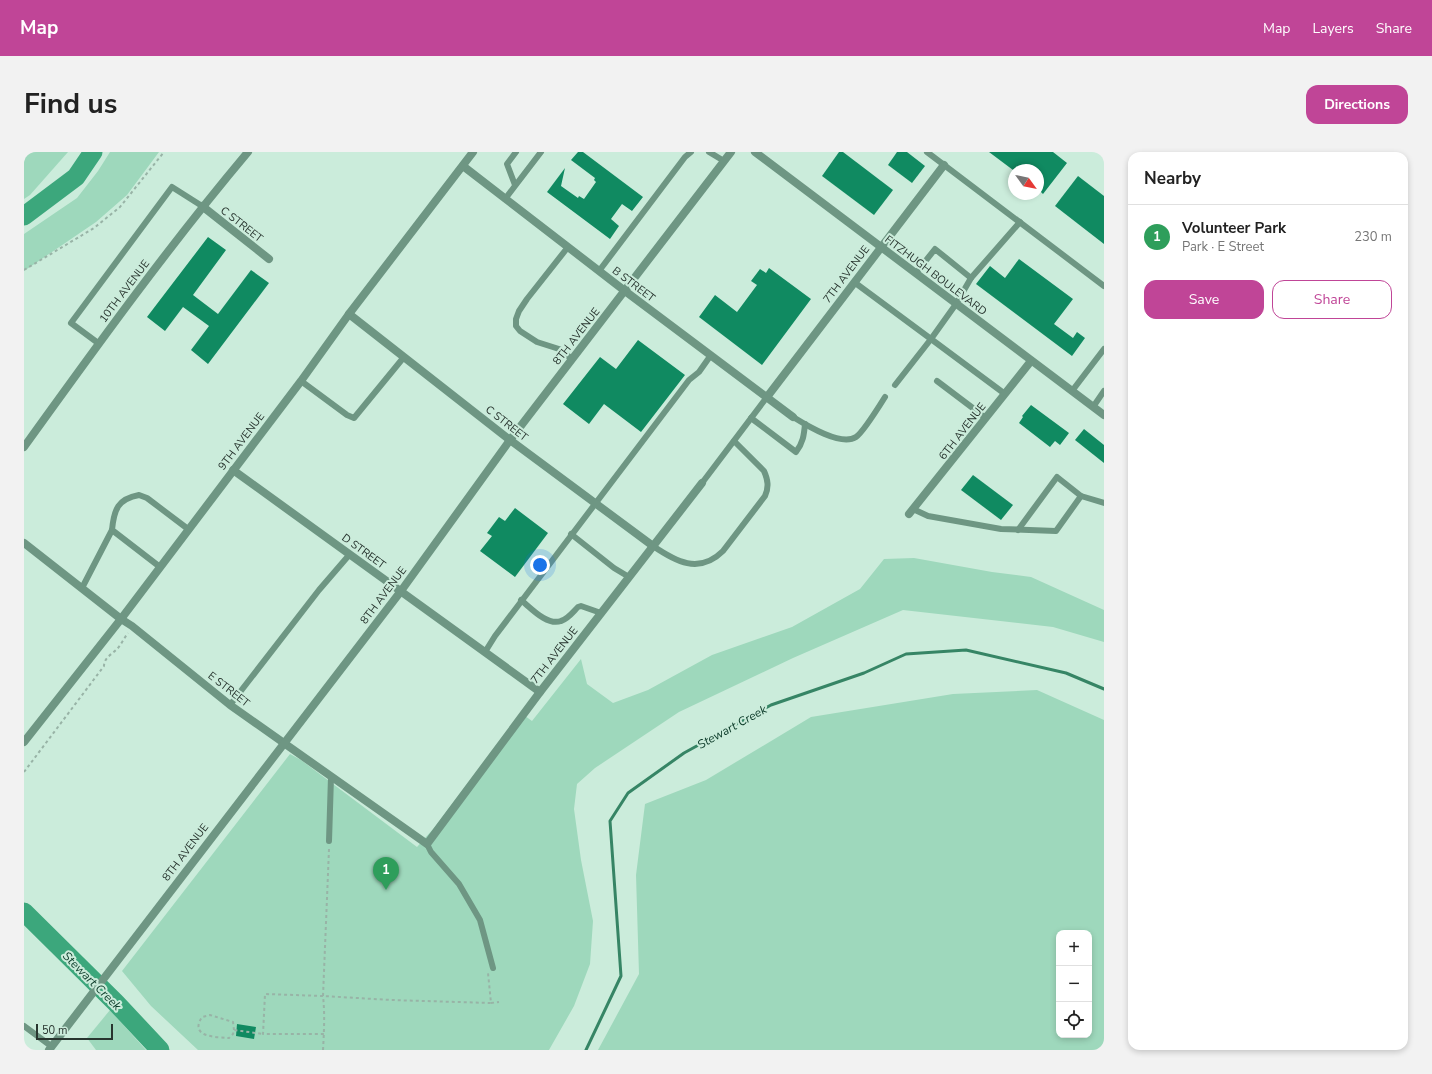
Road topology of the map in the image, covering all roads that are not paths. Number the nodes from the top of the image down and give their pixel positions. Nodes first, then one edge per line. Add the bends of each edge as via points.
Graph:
1 (248, 152) edge
2 (473, 152) edge
3 (516, 152) edge
4 (541, 152) edge
5 (691, 152) edge
6 (710, 152) edge
7 (731, 152) edge
8 (755, 152) edge
9 (927, 152) edge
10 (724, 161) junction
11 (944, 165) junction
12 (463, 166) junction
13 (515, 185) junction
14 (505, 199) junction
15 (202, 206) junction
16 (1020, 222) junction
17 (881, 246) junction
18 (568, 247) junction
19 (269, 259) dead end
20 (599, 271) junction
21 (916, 273) junction
22 (971, 278) junction
23 (854, 282) junction
24 (1104, 286) edge
25 (625, 291) junction
26 (956, 304) junction
27 (350, 314) junction
28 (931, 339) junction
29 (98, 343) junction
30 (1104, 348) edge
31 (711, 355) junction
32 (404, 357) junction
33 (572, 359) junction
34 (1031, 360) junction
35 (301, 381) junction
36 (937, 381) dead end
37 (895, 385) dead end
38 (1072, 391) junction
39 (1104, 391) edge
40 (1005, 394) junction
41 (767, 397) junction
42 (885, 397) dead end
43 (1092, 406) junction
44 (1104, 415) edge
45 (793, 417) joint
46 (751, 418) junction
47 (986, 418) junction
48 (805, 424) junction
49 (510, 440) junction
50 (734, 441) junction
51 (24, 448) edge
52 (233, 470) junction
53 (702, 482) joint
54 (1081, 496) junction
55 (595, 503) junction
56 (1104, 503) edge
57 (911, 512) joint
58 (188, 529) junction
59 (112, 530) junction
60 (1018, 530) junction
61 (571, 534) junction
62 (24, 543) edge
63 (653, 546) junction
64 (350, 554) junction
65 (160, 567) junction
66 (629, 577) junction
67 (82, 588) junction
68 (401, 591) junction
69 (521, 600) junction
70 (601, 613) junction
71 (121, 619) junction
72 (484, 652) junction
73 (540, 692) junction
74 (230, 704) junction
75 (24, 742) edge
76 (283, 743) junction
77 (331, 777) junction
78 (329, 842) road end
79 (427, 844) junction
80 (490, 970) road end
81 (24, 1026) edge
82 (52, 1049) edge

1 - 15 street, 10TH AVENUE
2 - 12 street, 9TH AVENUE
3 - 13 lane via 507,164
4 - 13 lane
5 - 20 lane
6 - 10 lane
7 - 10 street, 8TH AVENUE
8 - 17 street, FITZHUGH BOULEVARD
9 - 11 lane
10 - 25 street, 8TH AVENUE
11 - 16 lane
11 - 17 street, 7TH AVENUE
12 - 14 street, B STREET
12 - 27 street, 9TH AVENUE
13 - 14 lane
14 - 18 street, B STREET
15 - 19 street, C STREET
15 - 29 street, 10TH AVENUE
15 - 29 lane via 172,187 71,323
16 - 22 lane
16 - 24 lane
17 - 21 street, FITZHUGH BOULEVARD
17 - 23 street, 7TH AVENUE
18 - 20 street, B STREET
18 - 33 lane via 519,311 516,326 537,342 560,349
20 - 25 street, B STREET
21 - 22 lane via 935,249
21 - 26 street, FITZHUGH BOULEVARD
22 - 26 lane
23 - 28 lane
23 - 41 street, 7TH AVENUE
25 - 31 street, B STREET
25 - 33 street, 8TH AVENUE
26 - 28 lane
26 - 34 street, FITZHUGH BOULEVARD
27 - 32 street, C STREET
27 - 35 street, 9TH AVENUE
28 - 37 lane
28 - 40 lane
29 - 51 street, 10TH AVENUE
30 - 38 lane
31 - 41 street, B STREET
31 - 55 lane
32 - 35 lane via 354,418 347,416
32 - 49 street, C STREET
33 - 49 street, 8TH AVENUE
34 - 38 street, FITZHUGH BOULEVARD
34 - 40 street, 6TH AVENUE
35 - 52 street, 9TH AVENUE
36 - 47 lane
38 - 43 street, FITZHUGH BOULEVARD
39 - 43 lane
40 - 47 street, 6TH AVENUE
41 - 45 street, B STREET
41 - 46 lane
42 - 48 lane via 856,437 848,440 839,439
43 - 44 street, FITZHUGH BOULEVARD
45 - 48 lane
46 - 48 lane via 796,452 801,445
46 - 50 lane
47 - 57 street, 6TH AVENUE
49 - 55 street, C STREET
49 - 68 street, 8TH AVENUE
50 - 53 lane
50 - 63 lane via 764,471 768,490 723,551 711,560 694,564 675,560
52 - 58 street, 9TH AVENUE
52 - 64 street, D STREET
53 - 63 street, 7TH AVENUE
54 - 56 lane
54 - 60 lane via 1056,531
54 - 60 lane via 1056,477
55 - 61 lane
55 - 63 street, C STREET
57 - 60 lane via 1001,530
58 - 59 lane via 140,495 124,500 117,508
58 - 65 street, 9TH AVENUE
59 - 65 lane
59 - 67 lane
61 - 66 lane
61 - 69 lane
62 - 67 street, E STREET
63 - 66 street, 7TH AVENUE
64 - 68 street, D STREET
64 - 74 lane
65 - 71 street, 9TH AVENUE
66 - 70 street, 7TH AVENUE
67 - 71 street, E STREET
68 - 72 street, D STREET
68 - 76 street, 8TH AVENUE
69 - 70 lane via 547,620 557,622 563,621 581,606
69 - 72 lane
70 - 73 street, 7TH AVENUE
71 - 74 street, E STREET
71 - 75 street, 9TH AVENUE
72 - 73 street, D STREET
73 - 79 street, 7TH AVENUE
74 - 76 street, E STREET
76 - 77 street, E STREET
76 - 82 street, 8TH AVENUE via 140,929
77 - 78 lane
77 - 79 street, E STREET
79 - 80 lane via 459,884 480,920
81 - 82 lane

